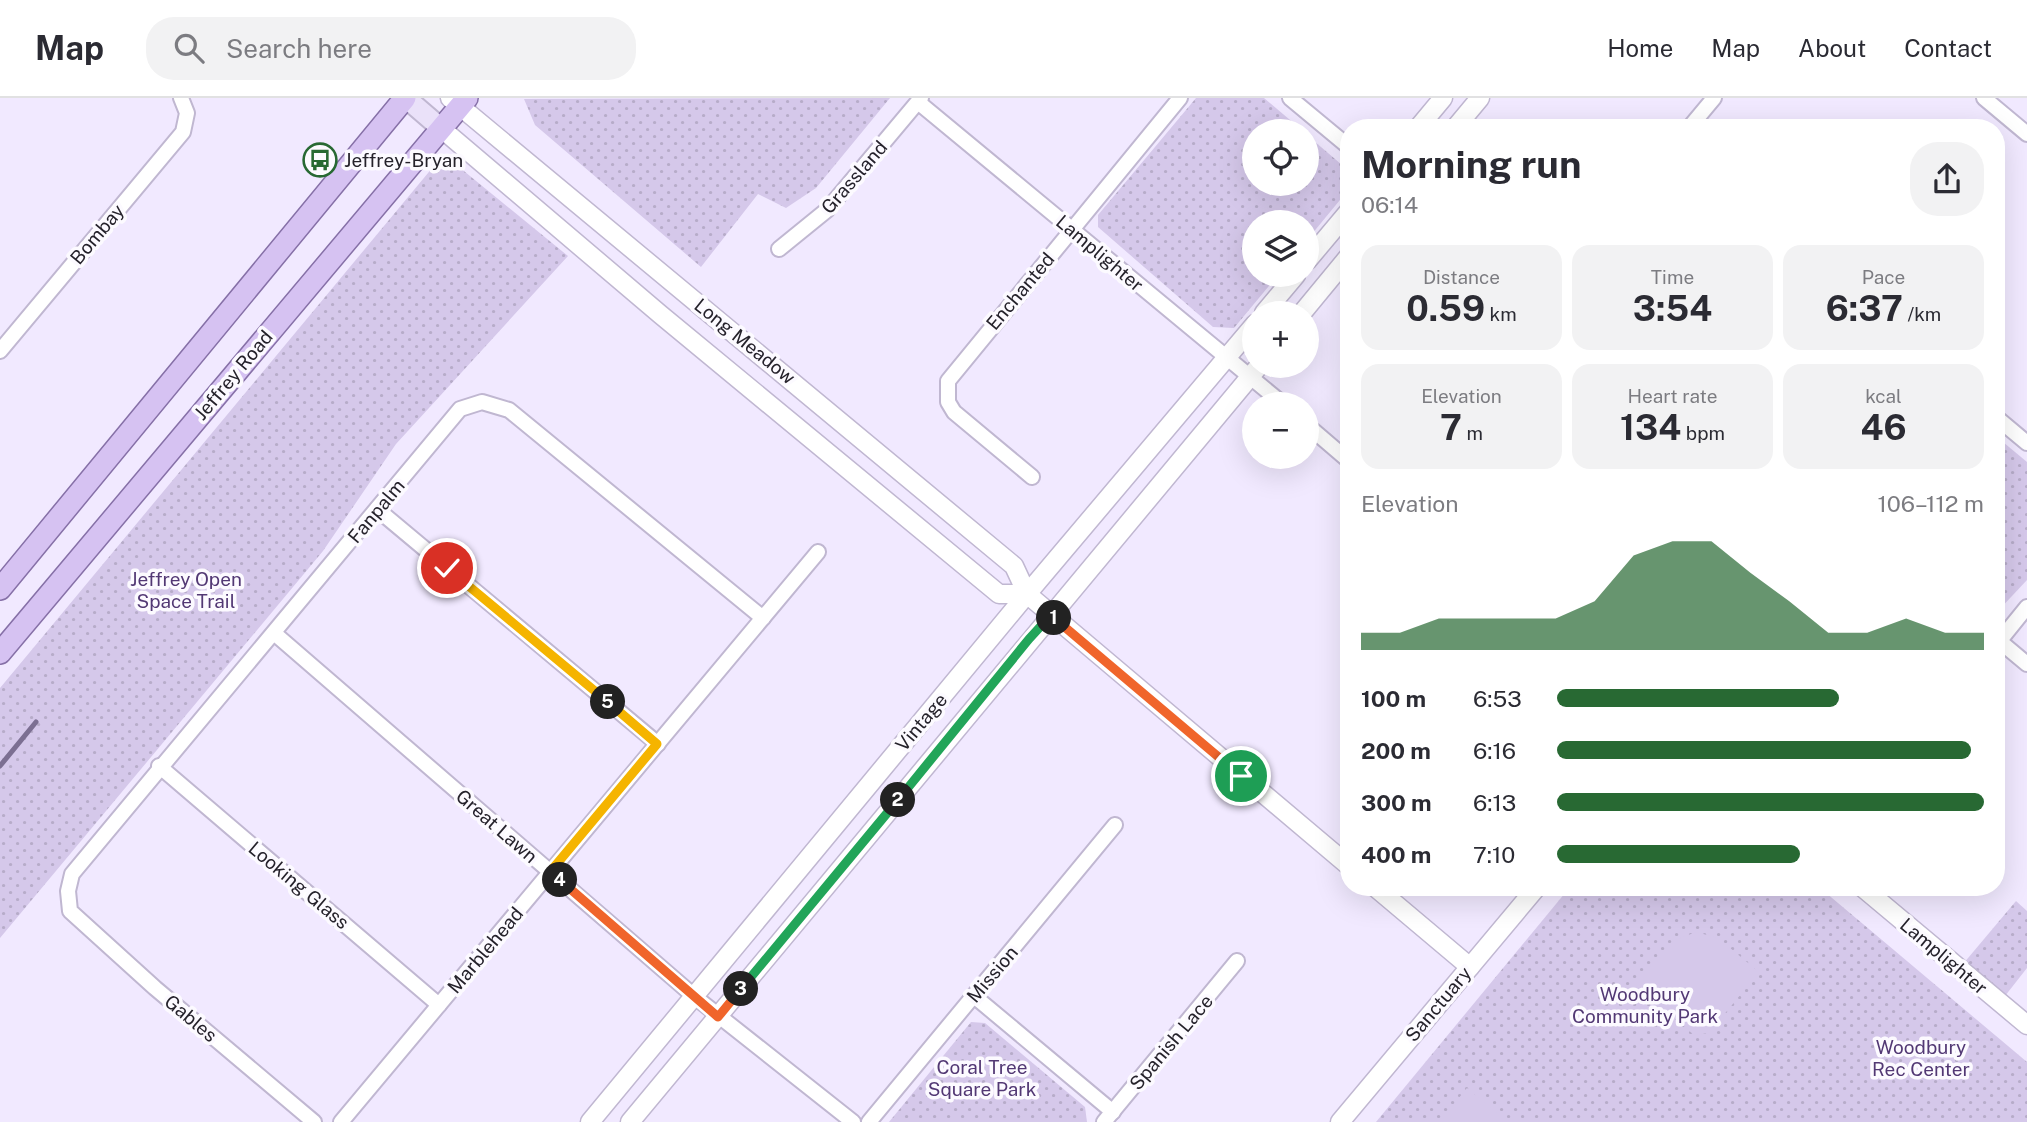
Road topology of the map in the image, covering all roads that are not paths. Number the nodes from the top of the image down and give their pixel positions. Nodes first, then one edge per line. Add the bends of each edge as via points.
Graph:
1 (181, 98) edge
2 (405, 98) edge
3 (1180, 98) edge
4 (1290, 98) edge
5 (1443, 98) edge
6 (1480, 98) edge
7 (1714, 98) edge
8 (1984, 98) edge
9 (920, 100) edge
10 (459, 101) edge
11 (1426, 119) edge
12 (1462, 119) edge
13 (1696, 119) edge
14 (442, 129) junction
15 (2027, 134) edge
16 (1340, 140) edge
17 (1340, 222) edge
18 (1071, 229) junction
19 (1319, 247) edge
20 (779, 249) dead end
21 (1340, 267) edge
22 (1286, 287) edge
23 (1274, 301) edge
24 (1312, 301) edge
25 (1242, 340) edge
26 (0, 351) edge
27 (1227, 358) junction
28 (1242, 365) edge
29 (1248, 378) edge
30 (1260, 378) edge
31 (1272, 392) edge
32 (2005, 425) edge
33 (1319, 435) edge
34 (2027, 443) edge
35 (1340, 453) edge
36 (1032, 477) dead end
37 (377, 509) junction
38 (818, 552) dead end
39 (0, 589) edge
40 (1027, 594) junction
41 (2027, 607) edge
42 (1051, 615) junction
43 (763, 618) junction
44 (274, 633) junction
45 (2005, 633) edge
46 (2005, 647) edge
47 (0, 653) edge
48 (2027, 664) edge
49 (657, 744) junction
50 (159, 766) junction
51 (1115, 825) dead end
52 (1340, 858) edge
53 (550, 872) junction
54 (1386, 896) edge
55 (1529, 896) edge
56 (1873, 896) edge
57 (70, 911) joint
58 (1237, 961) dead end
59 (1469, 967) junction
60 (974, 996) junction
61 (695, 997) junction
62 (439, 1005) junction
63 (718, 1017) junction
64 (2027, 1025) edge
65 (1109, 1117) edge
66 (314, 1122) edge
67 (341, 1122) edge
68 (590, 1122) edge
69 (630, 1122) edge
70 (853, 1122) edge
71 (869, 1122) edge
72 (1340, 1122) edge

1 - 26 street, Bombay via 187,113 183,132
2 - 14 main road
2 - 39 main road
3 - 18 street, Enchanted
4 - 16 street
5 - 11 street
6 - 12 street
7 - 13 street
8 - 15 street
9 - 18 street, Lamplighter
9 - 20 street, Grassland via 827,210
10 - 14 main road, Jeffrey Road
10 - 40 street, Long Meadow via 1014,566
14 - 40 street, Long Meadow via 999,594
14 - 47 main road, Jeffrey Road
17 - 19 street
18 - 27 street, Lamplighter
18 - 36 street, Enchanted via 952,372 946,391 954,412
21 - 24 street
22 - 23 street
25 - 27 street, Vintage
27 - 28 street, Lamplighter
27 - 40 street, Vintage
29 - 42 street, Vintage
30 - 31 street, Lamplighter
32 - 34 street
33 - 35 street
37 - 43 street, Fanpalm via 460,410 482,402 504,407
37 - 44 street, Fanpalm
37 - 49 street
38 - 43 street, Marblehead
40 - 42 street, Long Meadow
40 - 61 street, Vintage
41 - 45 street
42 - 52 street, Long Meadow
42 - 63 street, Vintage
43 - 49 street, Marblehead
44 - 50 street, Fanpalm
44 - 53 street, Great Lawn
46 - 48 street
49 - 53 street, Marblehead
50 - 57 street, Fanpalm via 72,874
50 - 62 street, Looking Glass
51 - 60 street, Mission
53 - 61 street, Great Lawn
53 - 62 street, Marblehead
54 - 59 street
55 - 59 street, Sanctuary
56 - 64 street, Lamplighter
57 - 66 street, Gables
58 - 65 street, Spanish Lace
59 - 72 street, Sanctuary
60 - 65 street
60 - 71 street, Mission
61 - 63 street, Great Lawn
61 - 68 street, Vintage
62 - 67 street, Marblehead
63 - 69 street, Vintage
63 - 70 street, Great Lawn

